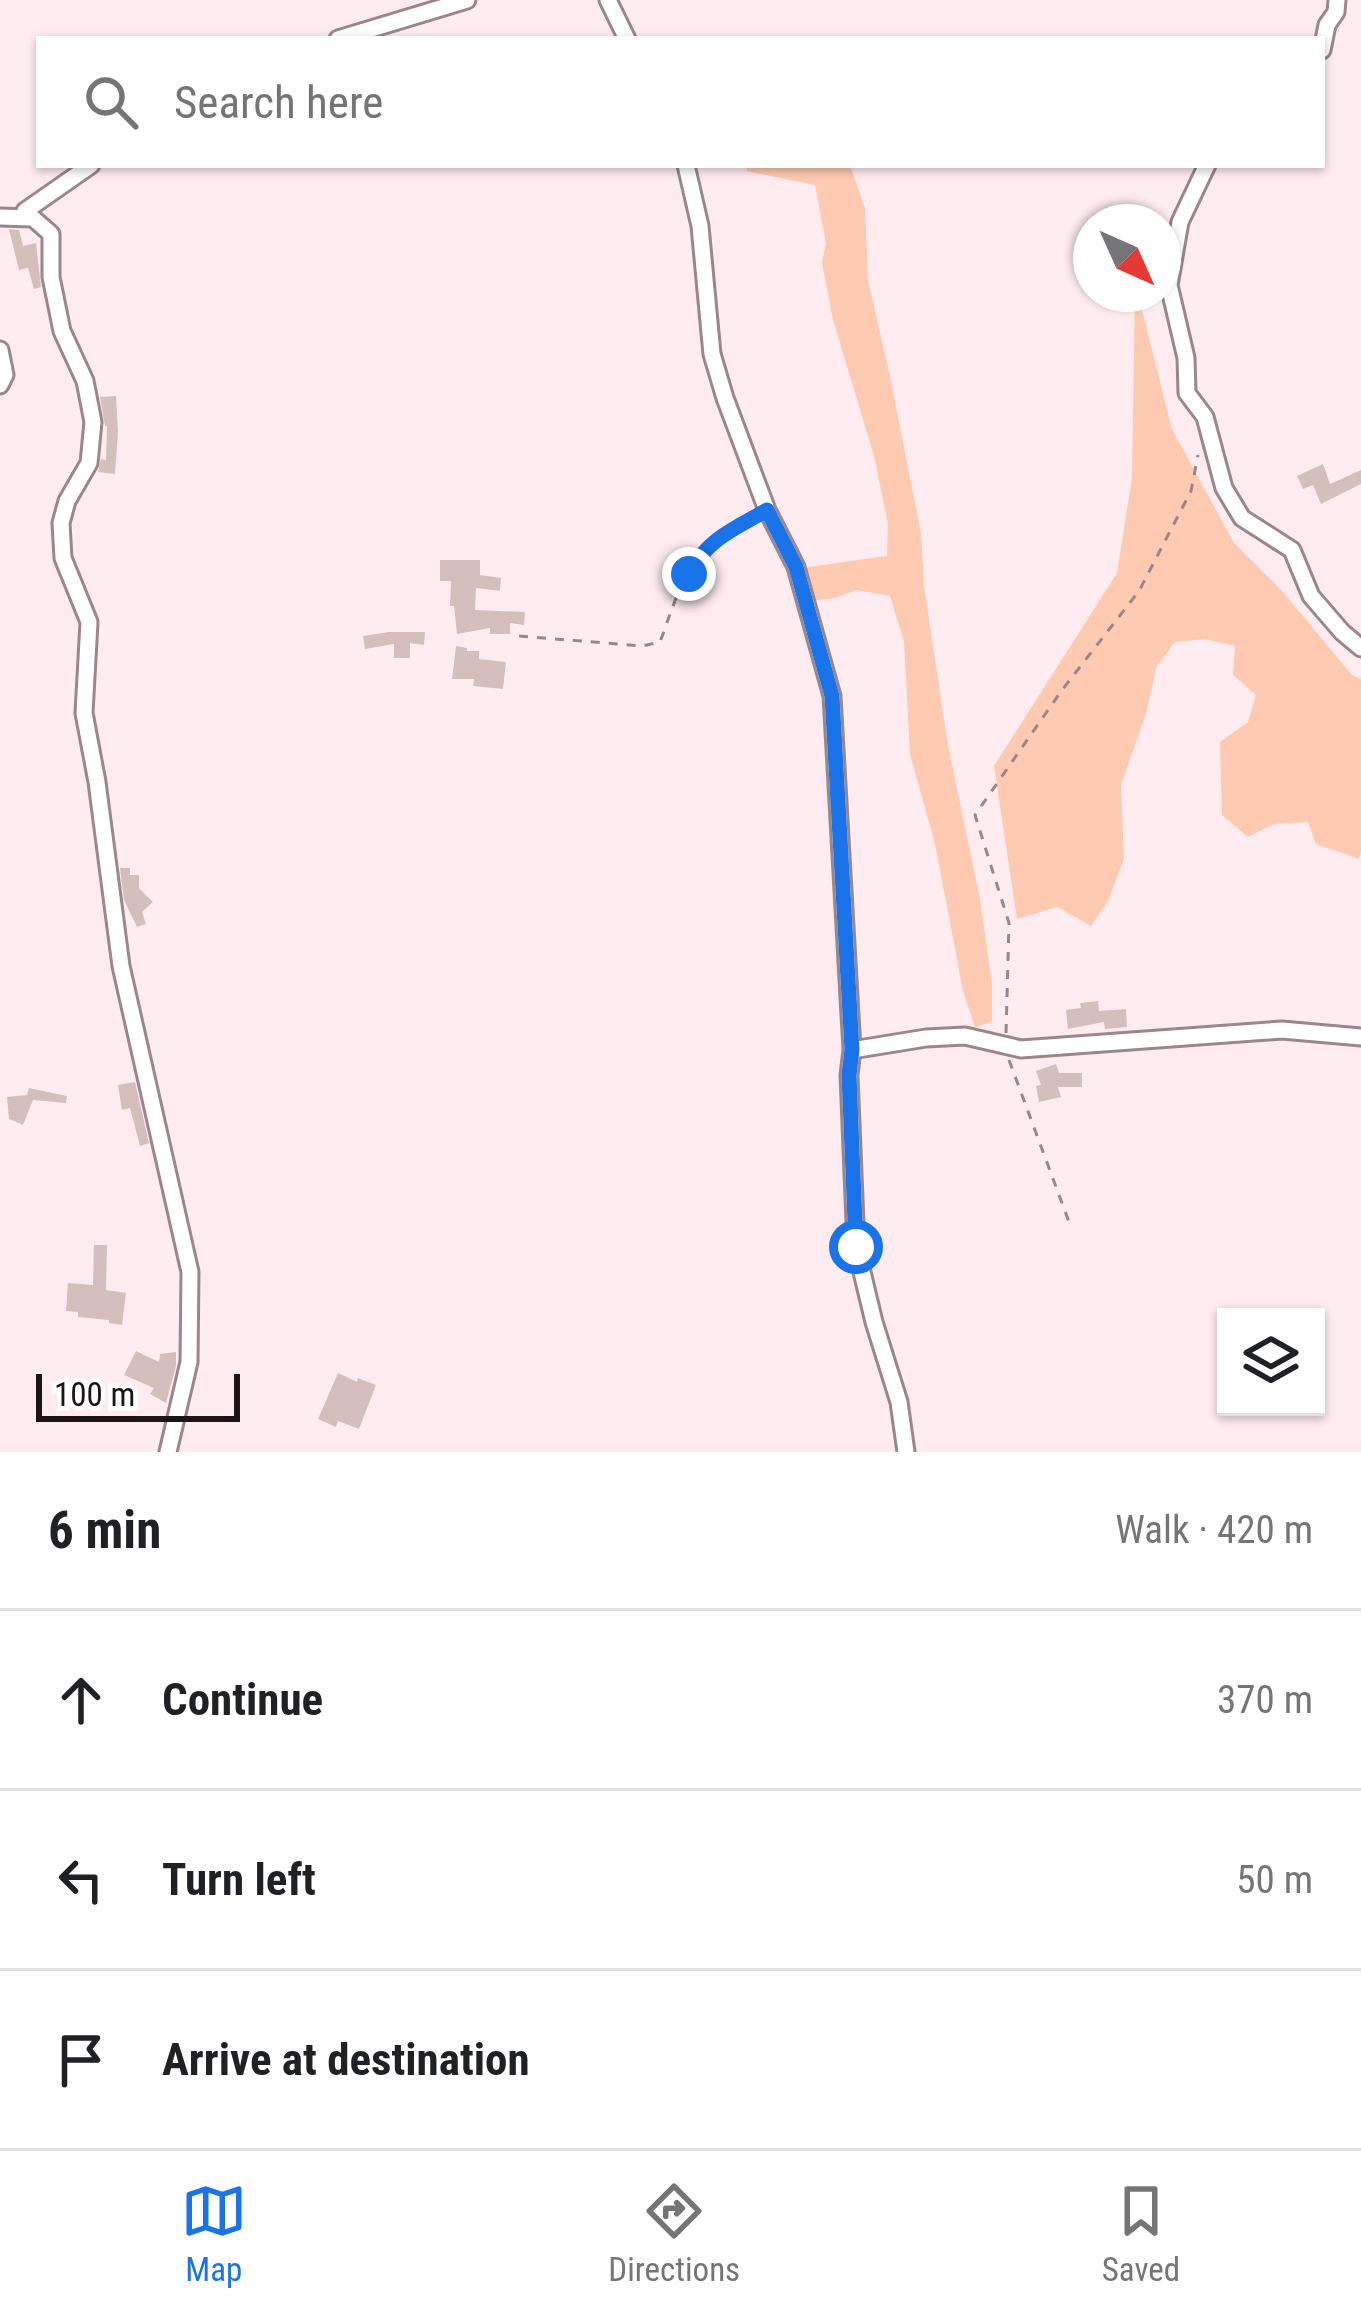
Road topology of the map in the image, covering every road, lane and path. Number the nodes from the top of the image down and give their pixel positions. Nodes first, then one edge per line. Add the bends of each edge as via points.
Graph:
1 (467, 0) edge
2 (608, 0) edge
3 (1337, 0) edge
4 (348, 36) edge
5 (626, 36) edge
6 (1325, 36) edge
7 (87, 168) edge
8 (687, 168) edge
9 (1206, 168) edge
10 (25, 211) junction
11 (0, 217) edge
12 (0, 350) edge
13 (0, 385) edge
14 (1198, 454) dead end
15 (767, 510) junction
16 (519, 637) dead end
17 (1361, 648) edge
18 (1361, 1037) edge
19 (1006, 1045) junction
20 (852, 1050) junction
21 (1070, 1222) dead end
22 (168, 1452) edge
23 (907, 1452) edge

1 - 4 street
2 - 5 street
3 - 6 street
7 - 10 street
8 - 15 street via 712,354
9 - 17 street via 1180,222 1169,285 1187,393 1205,417 1224,488 1242,518 1292,550 1311,596
10 - 11 street via 31,218
10 - 22 street via 51,234 62,331 93,422 89,463 61,523 63,558 89,622 84,713 122,966 190,1272 189,1362
12 - 13 street
14 - 19 path via 1191,491 1139,591 975,815 1009,923
15 - 16 path via 700,553 661,642
15 - 20 street via 796,567 832,696
18 - 19 street via 1282,1030
19 - 20 street via 964,1036
19 - 21 path
20 - 23 street via 856,1247

